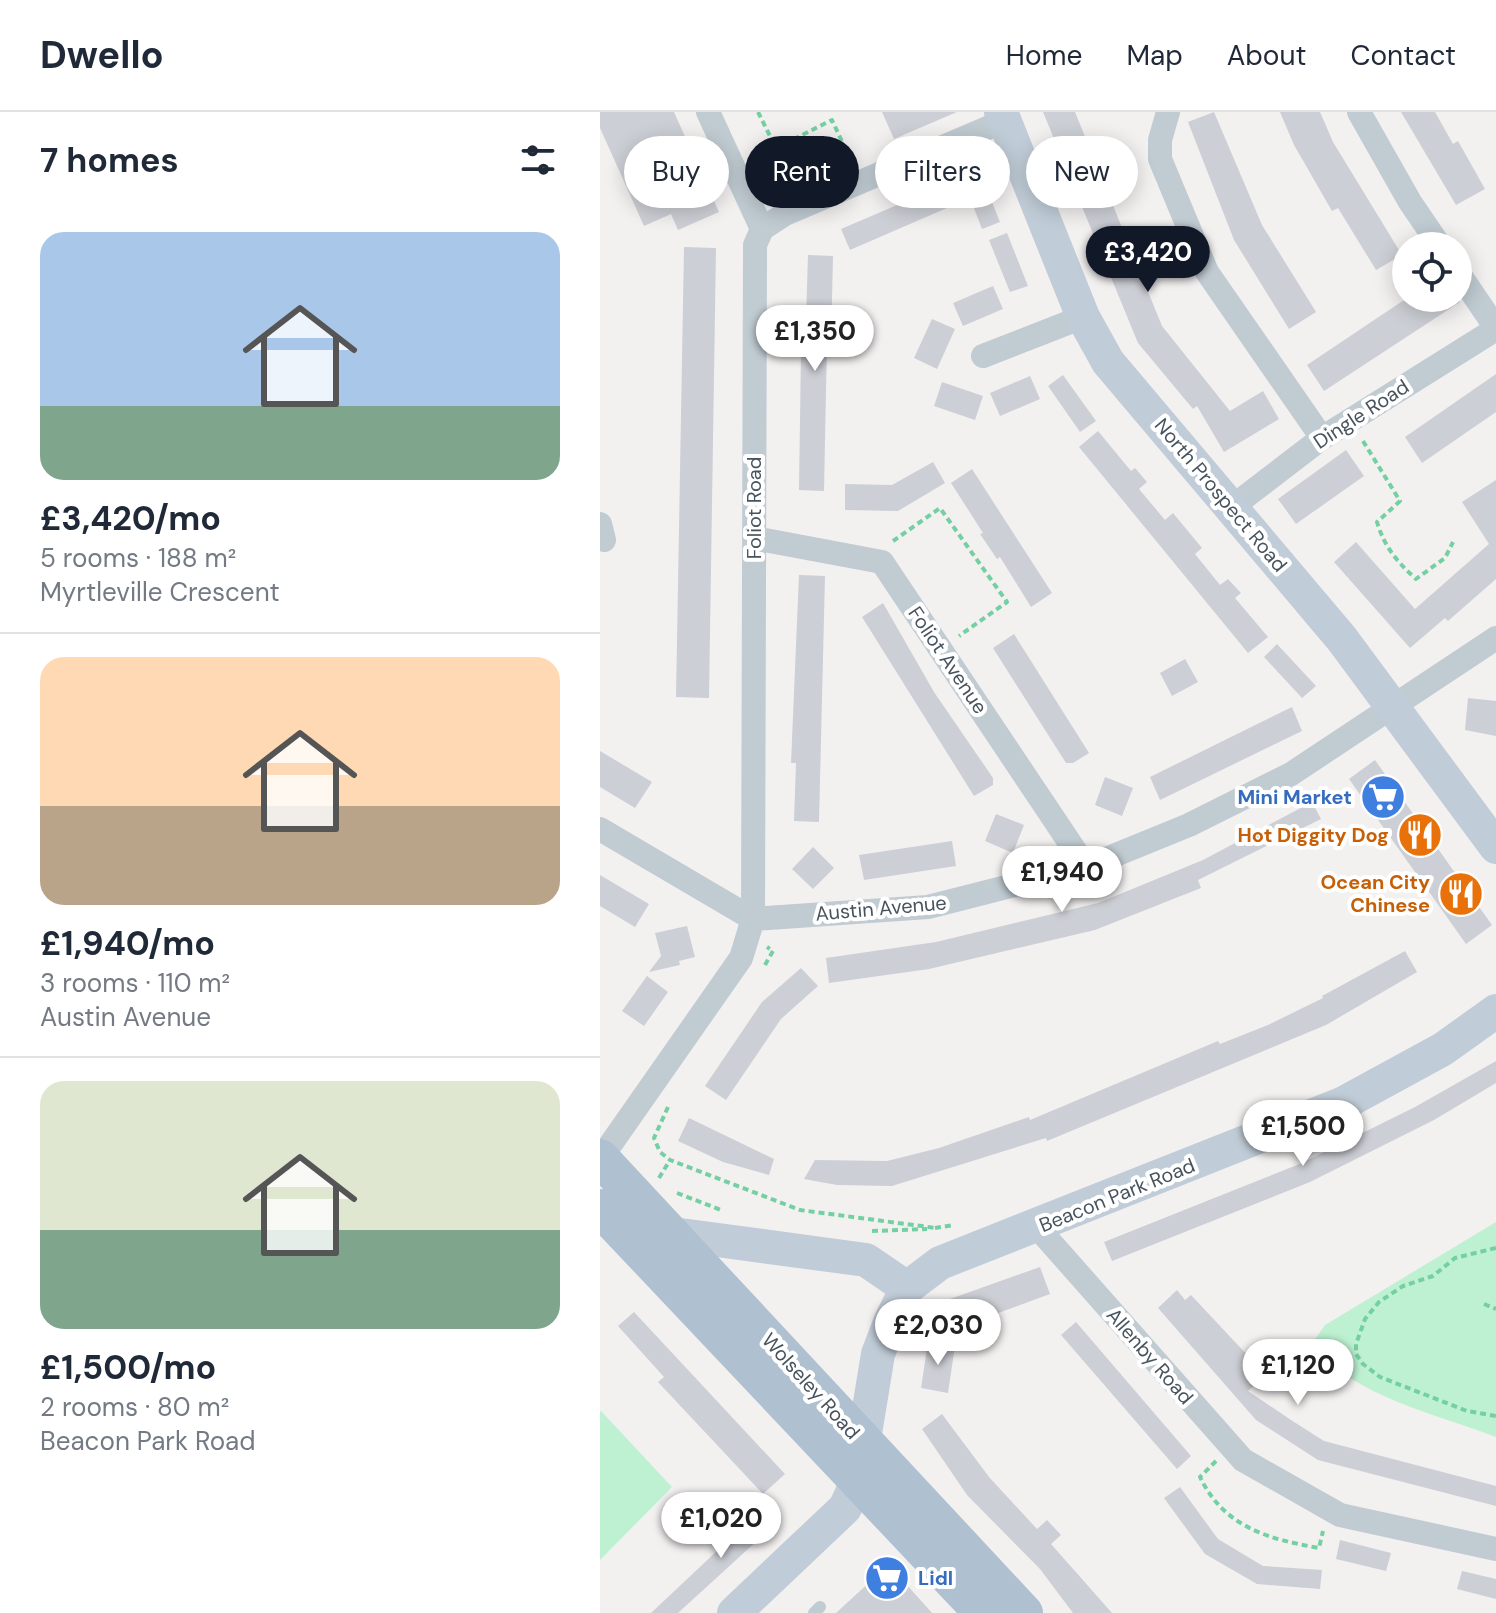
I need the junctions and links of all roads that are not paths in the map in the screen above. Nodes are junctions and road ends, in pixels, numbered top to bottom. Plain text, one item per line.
1 (708, 112) edge
2 (1168, 112) edge
3 (1359, 112) edge
4 (1002, 116) edge
5 (762, 229) junction
6 (1430, 232) edge
7 (1472, 293) edge
8 (1083, 317) junction
9 (1496, 328) edge
10 (983, 356) dead end
11 (1322, 438) junction
12 (1232, 507) junction
13 (754, 538) junction
14 (1496, 638) edge
15 (1394, 706) junction
16 (600, 829) edge
17 (1496, 847) edge
18 (1086, 867) junction
19 (753, 919) junction
20 (1496, 1011) edge
21 (600, 1158) edge
22 (600, 1208) edge
23 (1037, 1227) junction
24 (673, 1234) junction
25 (907, 1288) junction
26 (861, 1464) junction
27 (1496, 1549) edge
28 (734, 1613) edge
29 (983, 1613) edge
30 (1024, 1613) edge

1 - 5 street
2 - 11 street
3 - 6 street
4 - 5 street
4 - 8 street, North Prospect Road
5 - 13 street, Foliot Road
7 - 9 street
8 - 10 street
8 - 12 street, North Prospect Road
9 - 11 street, Dingle Road
11 - 12 street, Dingle Road
12 - 15 street, North Prospect Road
13 - 18 street, Foliot Avenue
13 - 19 street, Foliot Road
14 - 15 street, Austin Avenue
15 - 17 street, North Prospect Road
15 - 18 street, Austin Avenue
16 - 19 street
18 - 19 street, Austin Avenue
19 - 21 street
20 - 23 street, Beacon Park Road
21 - 24 main road, Wolseley Road
22 - 26 main road, Wolseley Road
23 - 25 street, Beacon Park Road
23 - 27 street, Allenby Road
24 - 25 street
24 - 26 main road, Wolseley Road
25 - 26 street, Beacon Park Road
26 - 28 street
26 - 29 main road, Wolseley Road
26 - 30 main road, Wolseley Road

